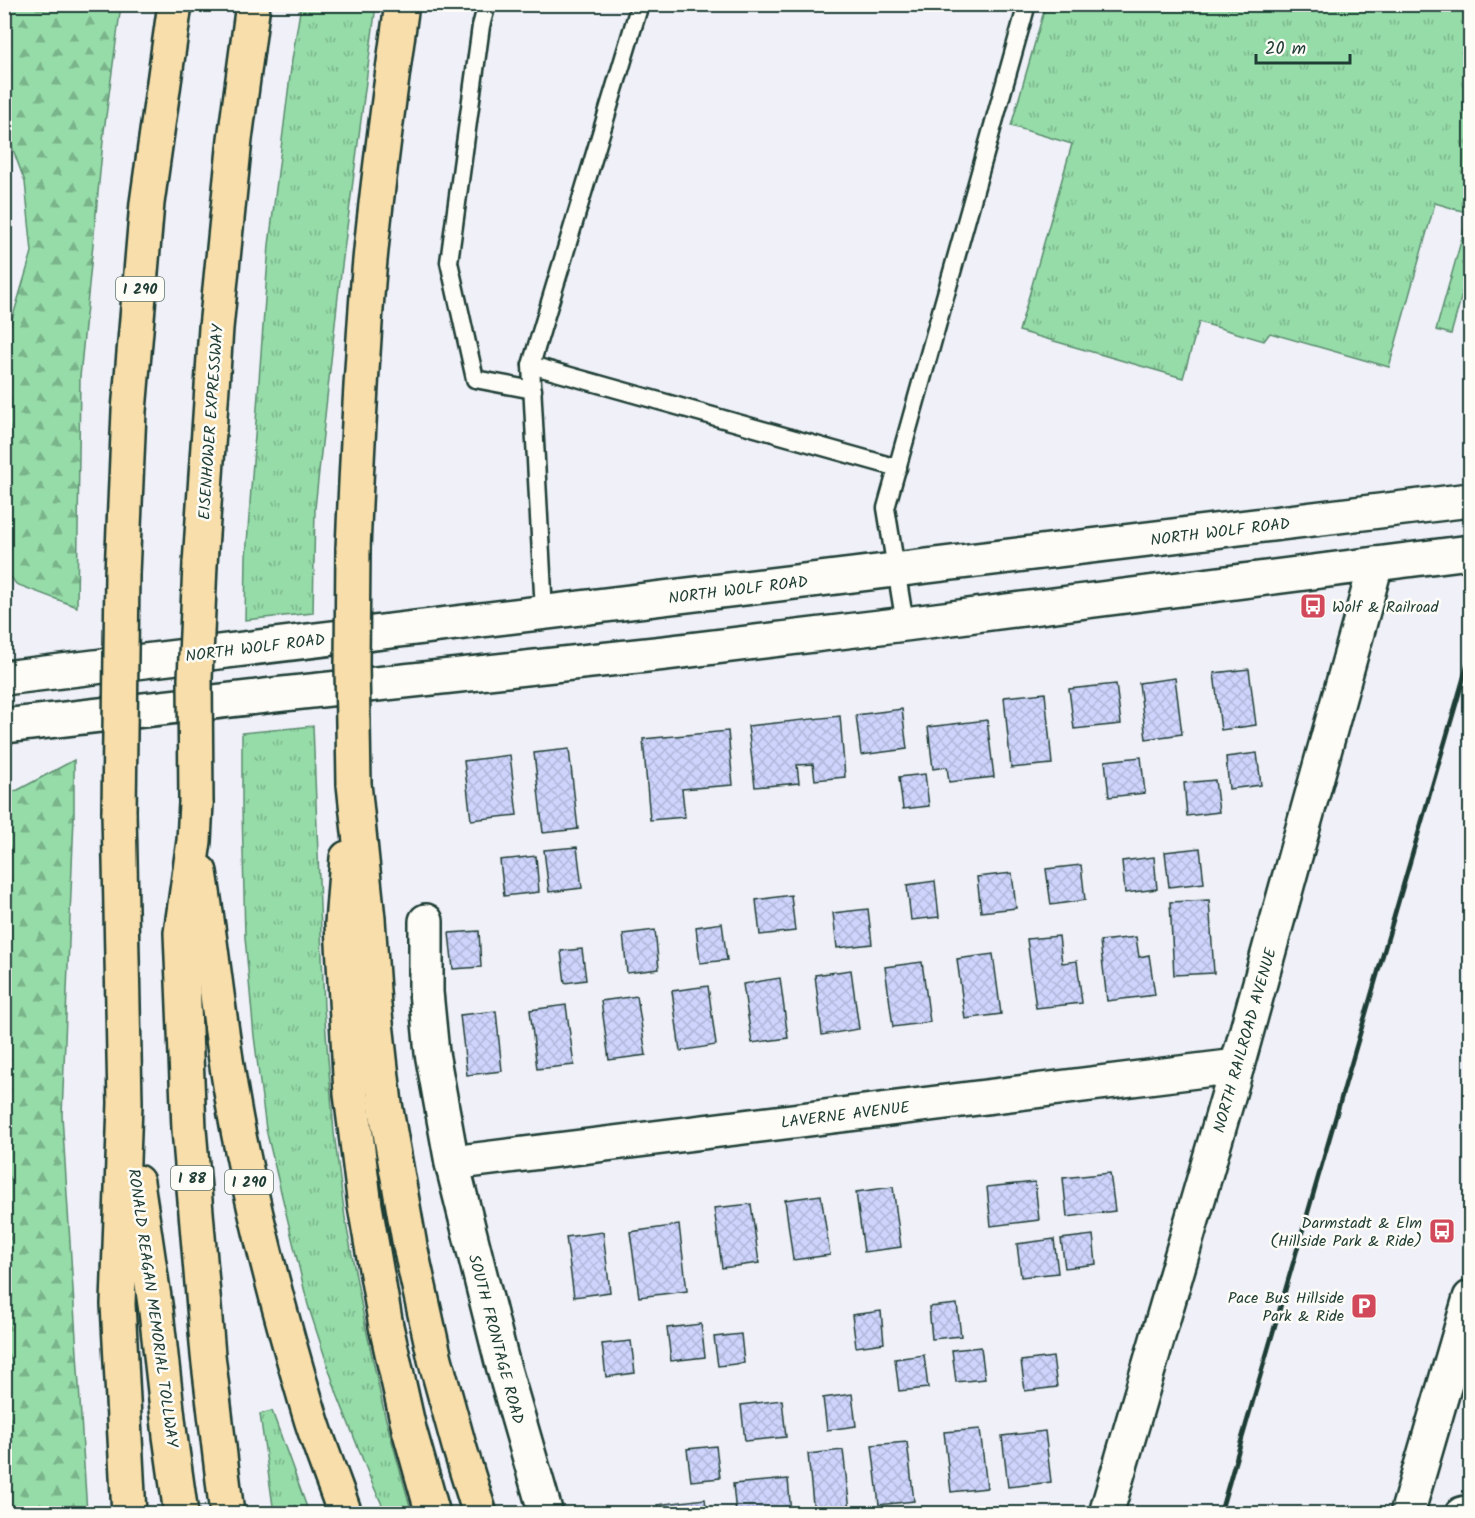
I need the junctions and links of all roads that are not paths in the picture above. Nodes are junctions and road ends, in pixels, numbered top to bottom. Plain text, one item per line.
1 (175, 4) edge
2 (253, 4) edge
3 (402, 4) edge
4 (487, 4) edge
5 (640, 4) edge
6 (1027, 4) edge
7 (531, 365) junction
8 (532, 390) junction
9 (898, 468) junction
10 (1470, 500) edge
11 (1363, 514) junction
12 (1470, 552) edge
13 (1377, 564) junction
14 (896, 570) junction
15 (544, 612) junction
16 (905, 624) junction
17 (4, 678) edge
18 (4, 726) edge
19 (354, 784) junction
20 (194, 841) junction
21 (426, 921) dead end
22 (1237, 1066) junction
23 (126, 1103) junction
24 (452, 1163) junction
25 (1470, 1298) edge
26 (1470, 1512) edge
27 (129, 1514) edge
28 (181, 1514) edge
29 (227, 1514) edge
30 (345, 1514) edge
31 (433, 1514) edge
32 (480, 1514) edge
33 (546, 1514) edge
34 (1106, 1514) edge
35 (1407, 1514) edge
36 (1462, 1514) edge

1 - 23 highway, I 290, bridge
2 - 20 highway, EISENHOWER EXPRESSWAY / I 290, bridge
3 - 19 highway, bridge
4 - 8 lane
5 - 7 lane
6 - 9 lane
7 - 8 lane
7 - 9 lane
8 - 15 lane
9 - 14 lane
10 - 11 main road, NORTH WOLF ROAD
11 - 13 main road
11 - 14 main road, NORTH WOLF ROAD
12 - 13 main road
13 - 16 main road
13 - 22 main road, NORTH RAILROAD AVENUE
14 - 15 main road, NORTH WOLF ROAD
14 - 16 lane
15 - 17 main road, NORTH WOLF ROAD
16 - 18 main road
19 - 31 highway
19 - 32 highway
20 - 29 highway, I 88
20 - 30 highway, I 290
21 - 24 main road, SOUTH FRONTAGE ROAD
22 - 24 main road, LAVERNE AVENUE
22 - 34 main road, NORTH RAILROAD AVENUE
23 - 27 highway, I 290
23 - 28 highway, RONALD REAGAN MEMORIAL TOLLWAY
24 - 33 main road, SOUTH FRONTAGE ROAD
25 - 35 main road
26 - 36 main road

